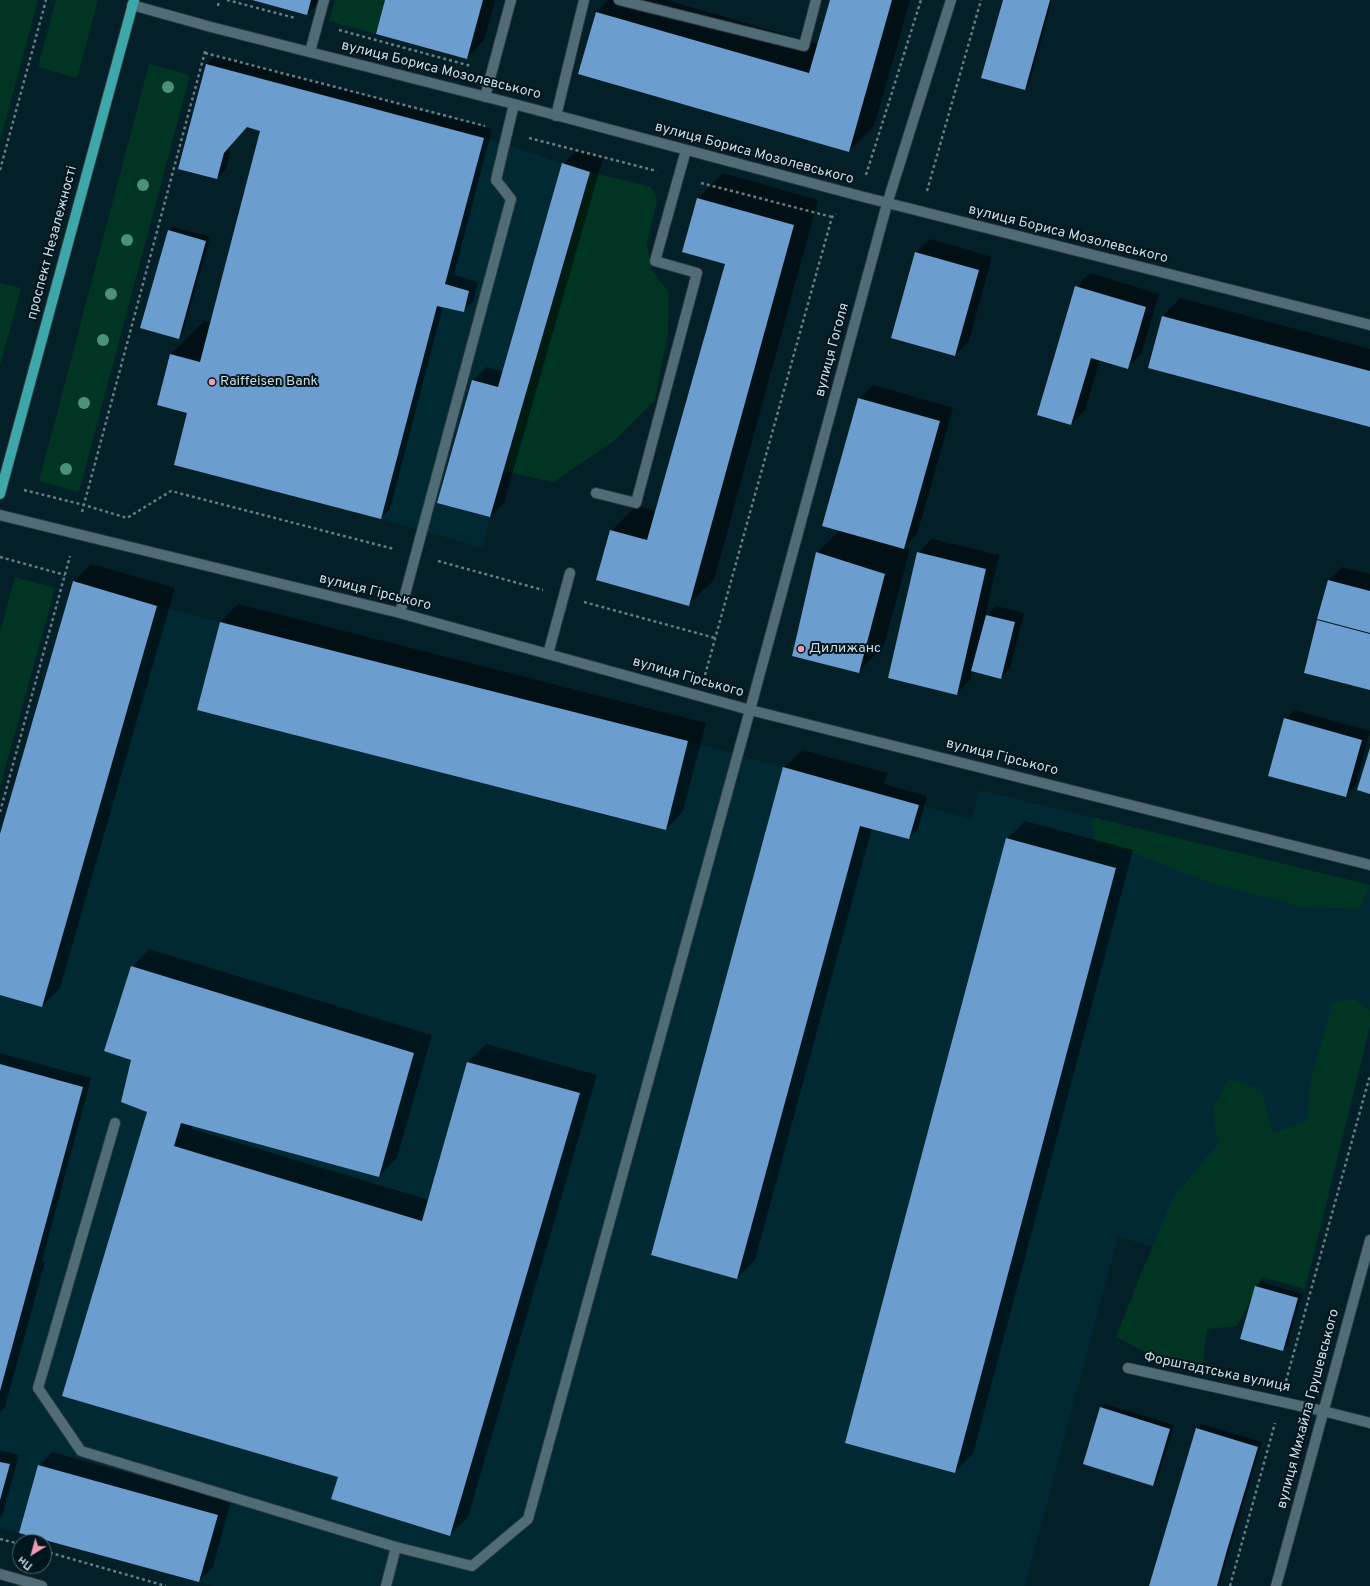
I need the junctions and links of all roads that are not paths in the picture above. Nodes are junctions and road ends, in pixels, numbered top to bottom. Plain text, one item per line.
1 (324, 0) edge
2 (511, 0) edge
3 (584, 0) edge
4 (619, 0) edge
5 (816, 0) edge
6 (951, 0) edge
7 (133, 3) edge
8 (310, 52) junction
9 (485, 97) junction
10 (514, 104) junction
11 (556, 116) junction
12 (686, 150) junction
13 (887, 204) junction
14 (1370, 325) edge
15 (1, 490) edge
16 (596, 493) dead end
17 (0, 515) edge
18 (570, 573) dead end
19 (400, 613) junction
20 (548, 654) junction
21 (750, 710) junction
22 (1370, 865) edge
23 (115, 1123) dead end
24 (1370, 1240) edge
25 (1128, 1368) dead end
26 (1323, 1411) junction
27 (1370, 1422) edge
28 (396, 1546) junction
29 (0, 1574) edge
30 (42, 1586) edge
31 (386, 1586) edge
32 (1276, 1586) edge

1 - 8 street
2 - 9 street
3 - 11 street
4 - 5 street
6 - 13 street, вулиця Гоголя
7 - 8 street, вулиця Бориса Мозолевського
7 - 15 main road, проспект Незалежності
8 - 9 street, вулиця Бориса Мозолевського
9 - 10 street, вулиця Бориса Мозолевського
10 - 11 street, вулиця Бориса Мозолевського
10 - 19 street
11 - 12 street, вулиця Бориса Мозолевського
12 - 13 street, вулиця Бориса Мозолевського
12 - 16 street
13 - 14 street, вулиця Бориса Мозолевського
13 - 21 street, вулиця Гоголя
17 - 19 street, вулиця Гірського
18 - 20 street
19 - 20 street, вулиця Гірського
20 - 21 street, вулиця Гірського
21 - 22 street, вулиця Гірського
21 - 28 street, вулиця Гоголя
23 - 28 street
24 - 26 street, вулиця Михайла Грушевського
25 - 26 street, Форштадтська вулиця
26 - 27 street, Форштадтська вулиця
26 - 32 street, вулиця Михайла Грушевського
28 - 31 street
29 - 30 street

